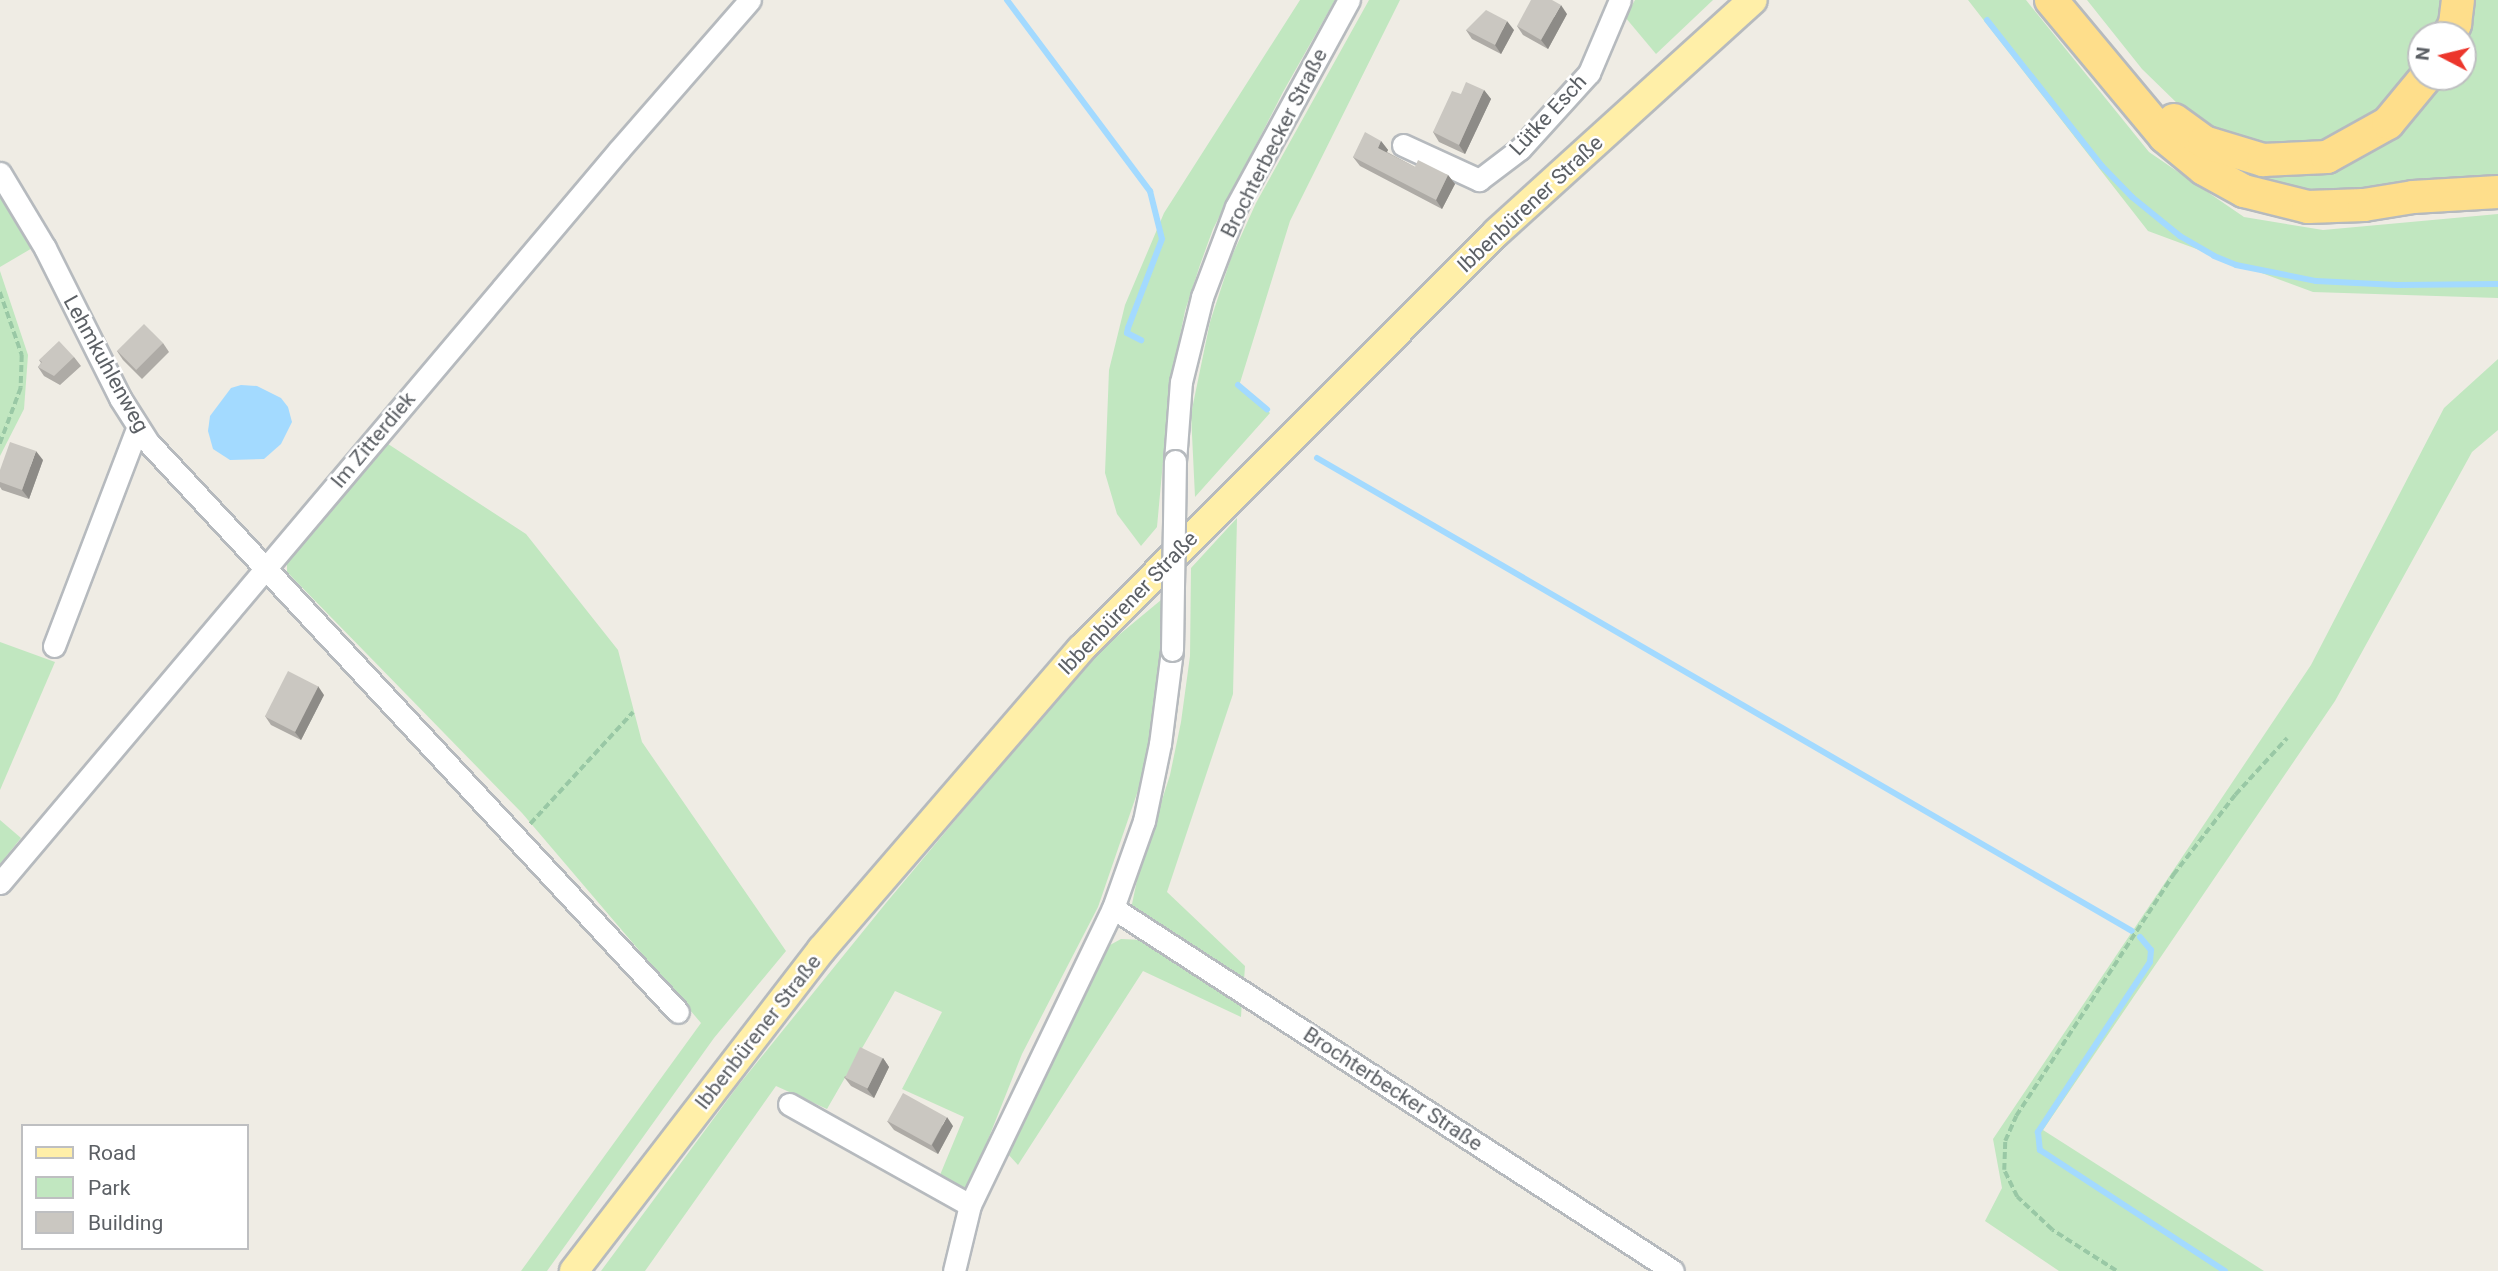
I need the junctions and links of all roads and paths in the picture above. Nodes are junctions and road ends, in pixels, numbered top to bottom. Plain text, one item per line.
1 (750, 0) edge
2 (1349, 0) edge
3 (1620, 0) edge
4 (1753, 0) edge
5 (2051, 0) edge
6 (2070, 0) edge
7 (2458, 0) edge
8 (2455, 21) edge
9 (2414, 91) edge
10 (1403, 145) dead end
11 (0, 173) edge
12 (2498, 192) edge
13 (0, 292) edge
14 (138, 426) junction
15 (0, 444) edge
16 (265, 567) junction
17 (54, 646) dead end
18 (633, 712) dead end
19 (2287, 738) dead end
20 (516, 839) junction
21 (0, 883) edge
22 (1114, 908) junction
23 (678, 1012) dead end
24 (789, 1104) dead end
25 (970, 1205) junction
26 (574, 1271) edge
27 (954, 1271) edge
28 (1673, 1271) edge
29 (2116, 1271) edge

1 - 16 street, Im Zitterdiek
2 - 22 street, Brochterbecker Straße, bridge
3 - 10 street, Lütke Esch
4 - 26 main road, Ibbenbürener Straße
5 - 12 highway
6 - 9 highway
7 - 8 highway
11 - 14 street, Lehmkuhlenweg
13 - 15 path
14 - 16 street, Lehmkuhlenweg
14 - 17 street
16 - 20 street, Lehmkuhlenweg
16 - 21 street, Im Zitterdiek
18 - 20 path
19 - 29 path
20 - 23 street, Lehmkuhlenweg
22 - 25 street, Brochterbecker Straße
22 - 28 street, Brochterbecker Straße
24 - 25 street
25 - 27 street, Brochterbecker Straße

